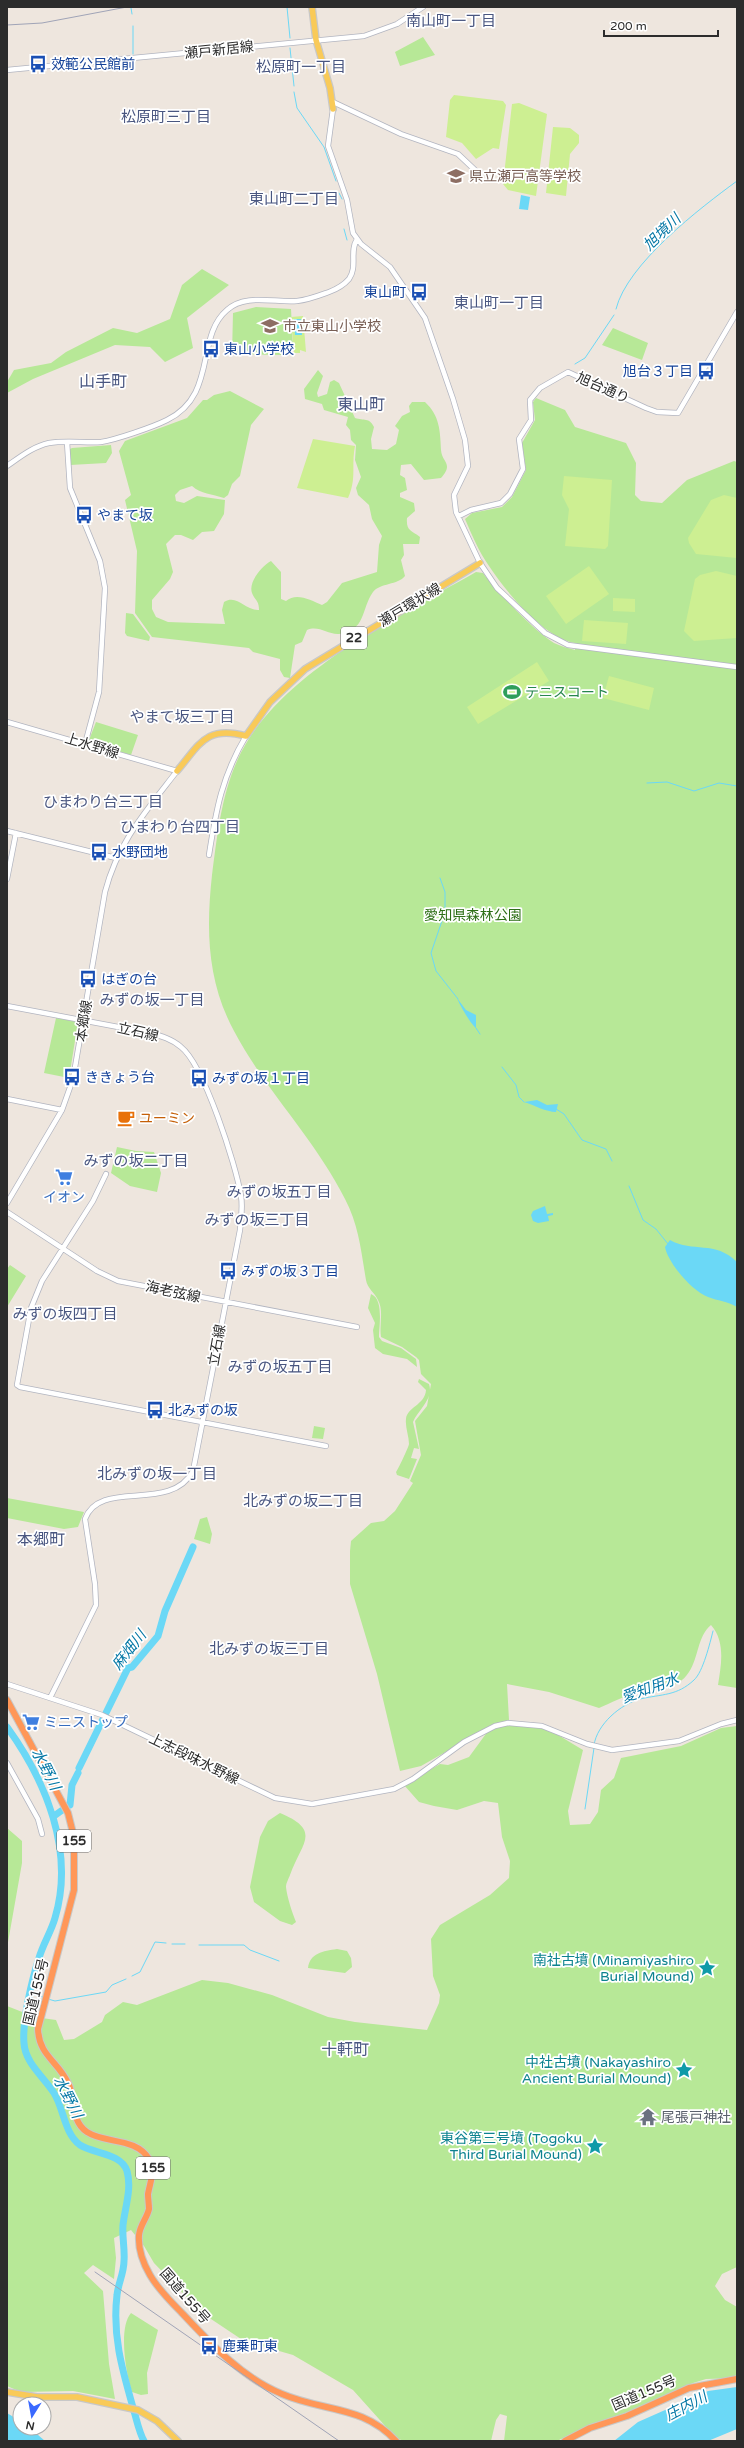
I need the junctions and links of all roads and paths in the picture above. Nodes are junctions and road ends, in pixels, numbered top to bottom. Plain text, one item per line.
1 (312, 7) edge
2 (423, 7) edge
3 (316, 40) junction
4 (7, 70) edge
5 (333, 102) junction
6 (332, 109) joint
7 (476, 171) dead end
8 (357, 239) junction
9 (737, 312) edge
10 (67, 442) junction
11 (7, 466) edge
12 (458, 516) junction
13 (480, 563) junction
14 (737, 667) edge
15 (7, 722) edge
16 (246, 736) junction
17 (84, 744) junction
18 (177, 771) junction
19 (7, 831) edge
20 (16, 833) junction
21 (210, 855) dead end
22 (116, 858) junction
23 (7, 879) edge
24 (7, 1006) edge
25 (84, 1020) junction
26 (7, 1099) edge
27 (62, 1110) junction
28 (106, 1174) dead end
29 (7, 1203) edge
30 (7, 1212) edge
31 (63, 1249) junction
32 (225, 1303) junction
33 (357, 1328) dead end
34 (203, 1422) junction
35 (326, 1446) dead end
36 (7, 1684) edge
37 (50, 1698) junction
38 (7, 1700) edge
39 (737, 1720) edge
40 (7, 1763) edge
41 (42, 1834) dead end
42 (737, 2379) edge
43 (7, 2392) edge
44 (178, 2441) edge
45 (396, 2441) edge
46 (565, 2441) edge

1 - 3 main road
2 - 3 street, 瀬戸新居線
3 - 4 street, 瀬戸新居線
3 - 5 main road
5 - 6 main road
5 - 7 street
6 - 8 street
8 - 10 street
8 - 12 street
9 - 12 street, 旭台通り
10 - 11 street
10 - 17 street
12 - 13 street
13 - 14 street
13 - 16 main road, 瀬戸環状線 / 22
15 - 17 street, 上水野線
16 - 18 main road
16 - 21 street
17 - 18 street, 上水野線
18 - 22 street, 本郷線
19 - 20 street
20 - 22 street
20 - 23 street
22 - 25 street, 本郷線
24 - 25 street, 立石線
25 - 27 street, 本郷線
25 - 32 street, 立石線
26 - 27 street
27 - 29 street, 本郷線
28 - 31 street
30 - 31 street, 海老弦線
31 - 32 street, 海老弦線
31 - 34 street
32 - 33 street, 海老弦線
32 - 34 street, 立石線
34 - 35 street
34 - 37 street, 立石線
36 - 37 street, 上志段味水野線
37 - 39 street, 上志段味水野線
38 - 45 highway, 国道155号 / 155
40 - 41 street
42 - 46 highway, 国道155号
43 - 44 main road

